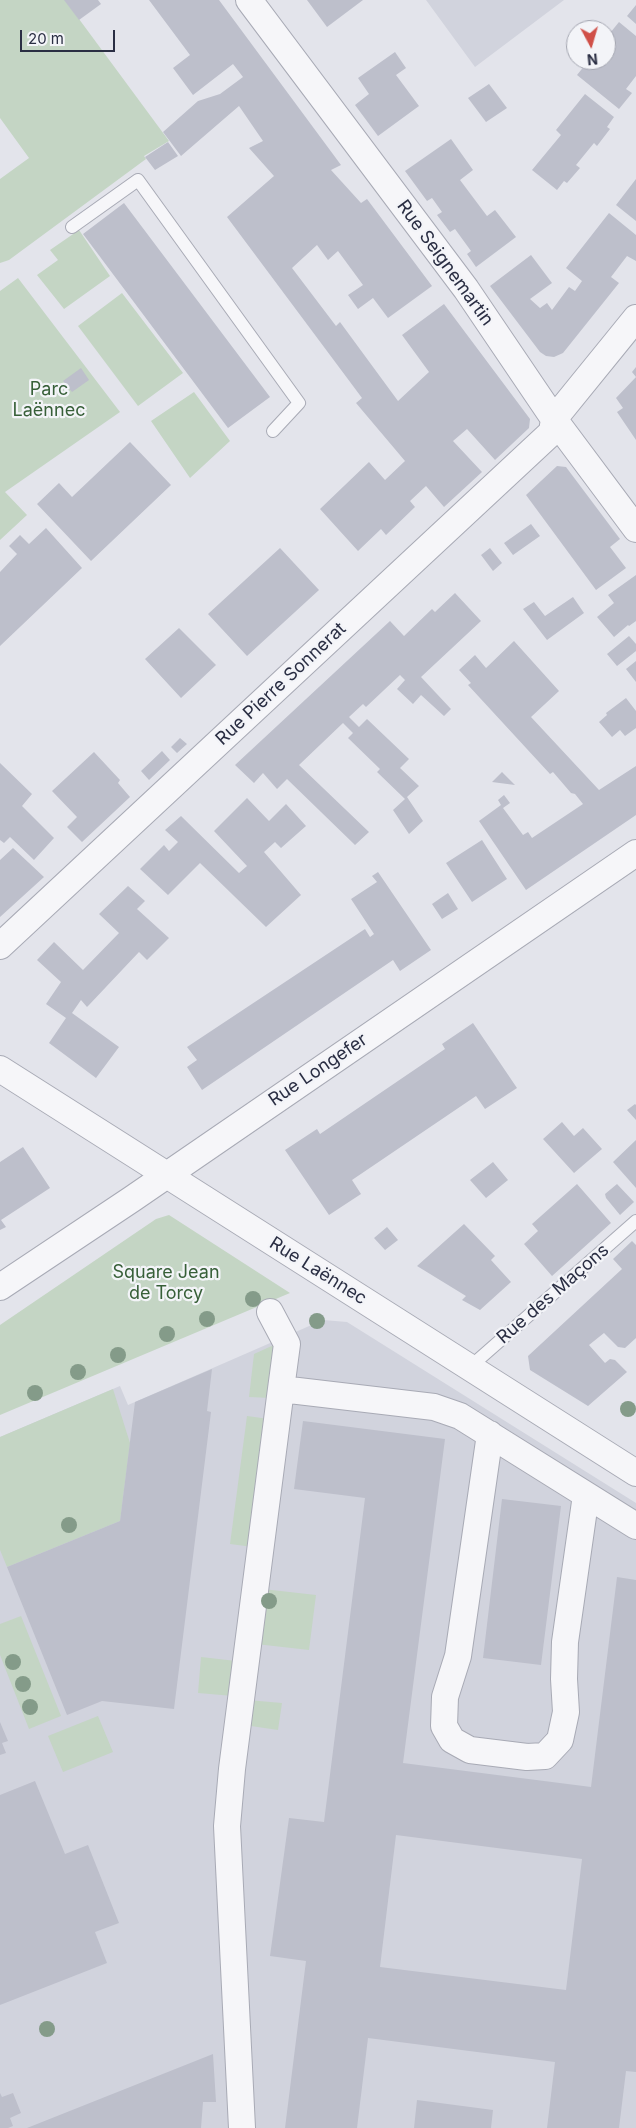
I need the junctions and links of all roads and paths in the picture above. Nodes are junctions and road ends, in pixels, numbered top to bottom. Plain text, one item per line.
1 (249, 0) edge
2 (72, 227) dead end
3 (636, 318) edge
4 (554, 419) junction
5 (273, 431) dead end
6 (636, 530) edge
7 (636, 853) edge
8 (0, 946) edge
9 (0, 1069) edge
10 (166, 1175) junction
11 (636, 1221) edge
12 (0, 1287) edge
13 (270, 1312) dead end
14 (470, 1368) junction
15 (281, 1389) junction
16 (490, 1434) junction
17 (636, 1473) edge
18 (586, 1495) junction
19 (636, 1526) edge
20 (242, 2128) edge

1 - 4 street, Rue Seignemartin
2 - 5 lane
3 - 4 street, Rue Pierre Sonnerat
4 - 6 street, Rue Seignemartin
4 - 8 street, Rue Pierre Sonnerat
7 - 10 street, Rue Longefer
9 - 10 street, Rue Laënnec
10 - 12 street, Rue Longefer
10 - 14 street, Rue Laënnec
11 - 14 lane, Rue des Maçons
13 - 15 street
14 - 17 street, Rue Laënnec
15 - 16 street
15 - 20 street
16 - 18 street
16 - 18 street
18 - 19 street

